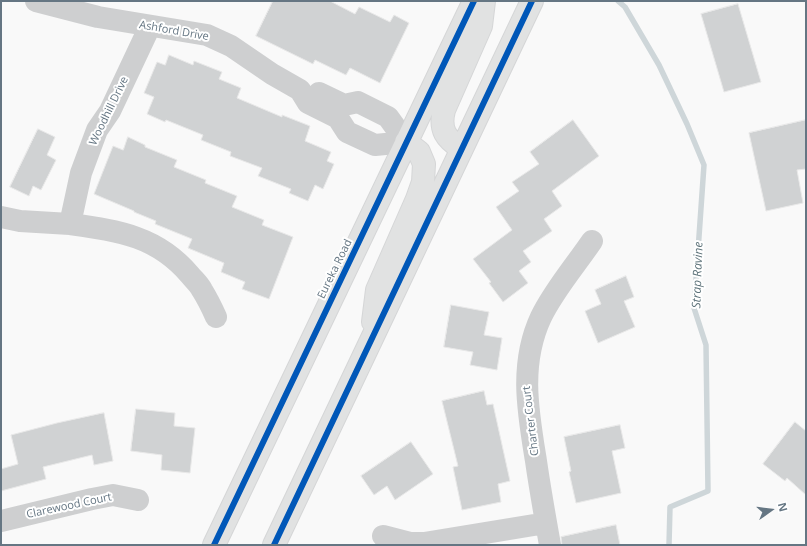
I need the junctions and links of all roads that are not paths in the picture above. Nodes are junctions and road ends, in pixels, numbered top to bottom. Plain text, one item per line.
1 (36, 1) edge
2 (474, 1) edge
3 (484, 1) edge
4 (532, 1) edge
5 (150, 26) junction
6 (341, 111) junction
7 (406, 142) junction
8 (462, 149) junction
9 (1, 217) edge
10 (70, 224) junction
11 (592, 242) dead end
12 (216, 317) dead end
13 (371, 339) junction
14 (138, 500) dead end
15 (1, 521) edge
16 (546, 523) junction
17 (383, 536) dead end
18 (214, 545) edge
19 (274, 545) edge
20 (550, 545) edge

1 - 5 street, Ashford Drive
2 - 7 main road, Eureka Road
3 - 8 main road
4 - 8 main road
5 - 6 street, Ashford Drive
5 - 10 street, Woodhill Drive
6 - 7 street, Ashford Drive
6 - 7 street, Ashford Drive
7 - 13 main road
7 - 18 main road, Eureka Road
8 - 13 main road
9 - 10 street
10 - 12 street
11 - 16 street, Charter Court
13 - 19 main road
14 - 15 street, Clarewood Court
16 - 17 street
16 - 20 street, Charter Court

